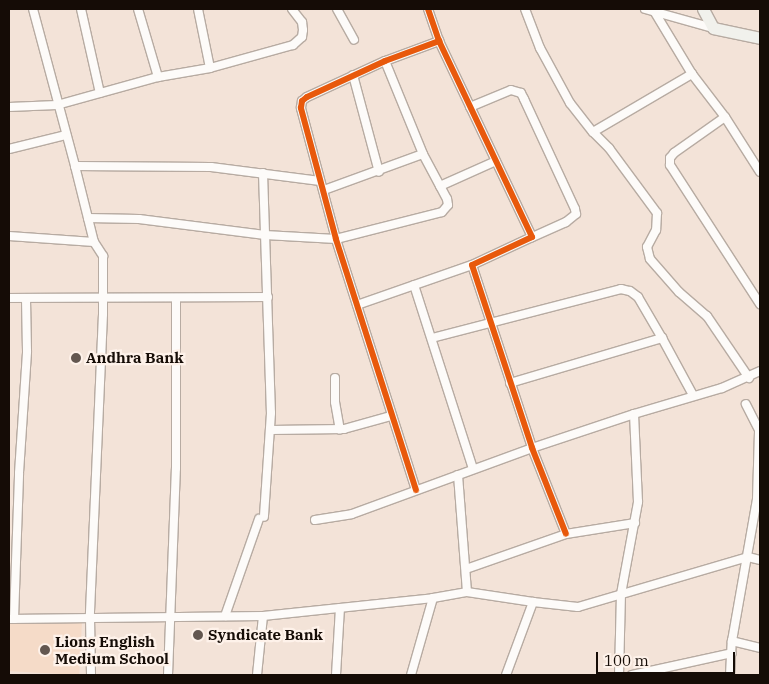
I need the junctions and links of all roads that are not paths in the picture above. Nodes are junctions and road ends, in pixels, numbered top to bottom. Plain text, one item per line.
1 (33, 9) edge
2 (81, 9) edge
3 (138, 9) edge
4 (198, 9) edge
5 (292, 9) edge
6 (337, 9) edge
7 (429, 9) edge
8 (525, 9) edge
9 (645, 9) edge
10 (704, 9) edge
11 (654, 11) junction
12 (714, 28) junction
13 (760, 38) edge
14 (354, 40) dead end
15 (439, 40) junction
16 (385, 61) junction
17 (210, 68) junction
18 (692, 74) junction
19 (354, 75) junction
20 (158, 77) junction
21 (100, 93) junction
22 (9, 107) edge
23 (58, 107) junction
24 (470, 107) junction
25 (725, 117) junction
26 (593, 132) junction
27 (66, 133) junction
28 (9, 149) edge
29 (423, 154) junction
30 (496, 161) junction
31 (75, 166) junction
32 (379, 172) junction
33 (760, 172) edge
34 (263, 173) junction
35 (320, 181) junction
36 (440, 186) junction
37 (324, 190) junction
38 (88, 218) junction
39 (265, 235) junction
40 (9, 236) edge
41 (532, 237) junction
42 (336, 239) junction
43 (94, 242) junction
44 (472, 265) junction
45 (414, 285) junction
46 (268, 297) junction
47 (9, 298) edge
48 (26, 298) junction
49 (103, 298) junction
50 (176, 299) junction
51 (760, 304) edge
52 (357, 306) junction
53 (490, 323) junction
54 (432, 338) junction
55 (662, 338) junction
56 (760, 371) edge
57 (335, 378) dead end
58 (748, 378) junction
59 (510, 383) junction
60 (693, 395) junction
61 (746, 404) dead end
62 (634, 414) junction
63 (391, 416) junction
64 (271, 430) junction
65 (340, 430) junction
66 (760, 430) edge
67 (532, 448) junction
68 (473, 469) junction
69 (458, 475) junction
70 (416, 490) junction
71 (758, 500) edge
72 (316, 520) dead end
73 (635, 522) junction
74 (566, 534) junction
75 (748, 556) junction
76 (760, 560) edge
77 (466, 569) junction
78 (467, 592) junction
79 (621, 594) junction
80 (433, 598) junction
81 (533, 602) junction
82 (340, 608) junction
83 (170, 616) junction
84 (225, 616) junction
85 (263, 616) junction
86 (90, 617) junction
87 (11, 619) edge
88 (732, 641) junction
89 (760, 648) edge
90 (732, 652) junction
91 (91, 675) edge
92 (168, 675) edge
93 (257, 675) edge
94 (336, 675) edge
95 (412, 675) edge
96 (506, 675) edge
97 (619, 675) edge
98 (632, 675) edge
99 (730, 675) edge

1 - 23 street
2 - 21 street
3 - 20 street
4 - 17 street
5 - 17 street
6 - 14 street
7 - 15 street
8 - 26 street
9 - 11 street
10 - 12 street
11 - 12 street
11 - 18 street
12 - 13 street
15 - 16 street
15 - 24 street
16 - 19 street
16 - 29 street
17 - 20 street
18 - 25 street
18 - 26 street
19 - 32 street
19 - 35 street
20 - 21 street
21 - 23 street
22 - 23 street
23 - 27 street
24 - 30 street
24 - 41 street
25 - 33 street
25 - 51 street
26 - 58 street
27 - 28 street
27 - 31 street
29 - 32 street
29 - 36 street
30 - 36 street
30 - 41 street
31 - 34 street
31 - 38 street
32 - 37 street
34 - 35 street
34 - 39 street
35 - 37 street
36 - 42 street
37 - 42 street
38 - 39 street
38 - 43 street
39 - 42 street
39 - 46 street
40 - 43 street
41 - 44 street
42 - 52 street
43 - 49 street
44 - 45 street
44 - 53 street
45 - 52 street
45 - 54 street
46 - 50 street
46 - 64 street
47 - 48 street
48 - 49 street
48 - 87 street
49 - 50 street
49 - 86 street
50 - 83 street
52 - 63 street
53 - 54 street
53 - 55 street
53 - 59 street
54 - 68 street
55 - 59 street
55 - 60 street
56 - 58 street
57 - 65 street
58 - 60 street
59 - 67 street
60 - 62 street
61 - 66 street
62 - 67 street
62 - 73 street
63 - 65 street
63 - 70 street
64 - 65 street
64 - 84 street
66 - 71 street
67 - 68 street
67 - 74 street
68 - 69 street
69 - 70 street
69 - 77 street
70 - 72 street
71 - 75 street
73 - 74 street
73 - 79 street
74 - 77 street
75 - 76 street
75 - 79 street
75 - 88 street
77 - 78 street
78 - 80 street
78 - 81 street
79 - 81 street
79 - 97 street
80 - 82 street
80 - 95 street
81 - 96 street
82 - 85 street
82 - 94 street
83 - 84 street
83 - 86 street
83 - 92 street
84 - 85 street
85 - 93 street
86 - 87 street
86 - 91 street
88 - 89 street
88 - 90 street
90 - 98 street
90 - 99 street

